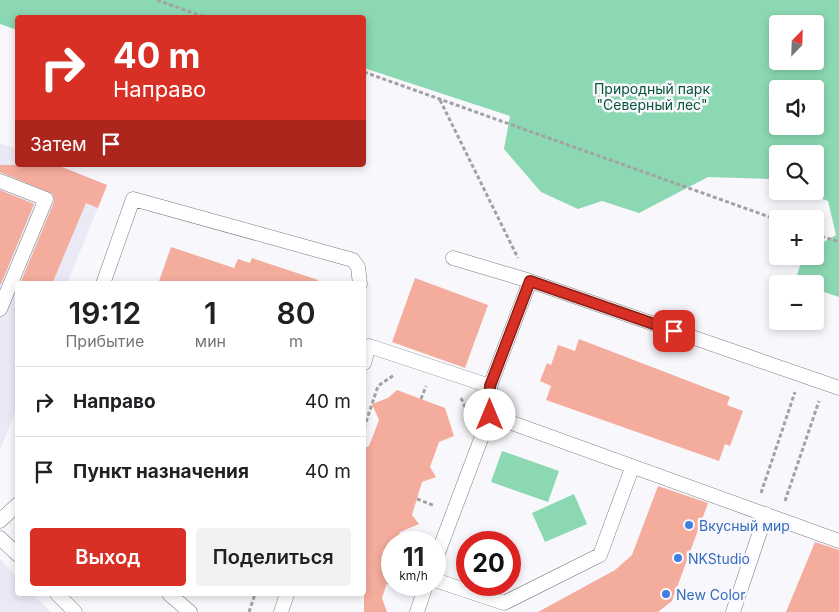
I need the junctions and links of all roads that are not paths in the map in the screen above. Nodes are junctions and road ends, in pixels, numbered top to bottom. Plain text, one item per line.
1 (0, 181) edge
2 (453, 258) dead end
3 (104, 281) edge
4 (360, 281) edge
5 (530, 281) junction
6 (0, 309) edge
7 (366, 356) edge
8 (490, 386) junction
9 (839, 388) edge
10 (490, 415) junction
11 (632, 468) junction
12 (15, 507) edge
13 (767, 514) junction
14 (0, 521) edge
15 (446, 531) edge
16 (0, 538) edge
17 (839, 540) edge
18 (15, 552) edge
19 (446, 584) edge
20 (59, 596) edge
21 (171, 596) edge
22 (287, 596) edge
23 (422, 596) edge
24 (75, 612) edge
25 (190, 612) edge
26 (281, 612) edge
27 (417, 612) edge
28 (733, 612) edge

1 - 6 lane
2 - 5 lane
3 - 4 lane
5 - 8 lane
5 - 9 lane
7 - 8 lane
8 - 10 lane
10 - 11 lane
10 - 15 lane
11 - 13 lane
11 - 19 lane
12 - 14 lane
13 - 17 lane
13 - 28 lane
16 - 18 lane
20 - 24 lane
21 - 25 lane
22 - 26 lane
23 - 27 lane

